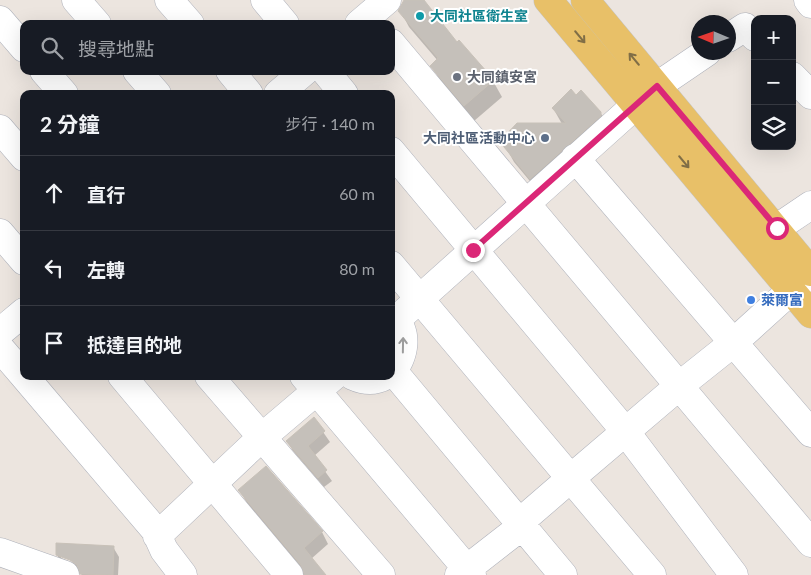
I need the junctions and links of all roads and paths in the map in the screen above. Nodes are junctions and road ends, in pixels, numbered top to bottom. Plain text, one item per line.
1 (76, 0) edge
2 (170, 0) edge
3 (265, 0) edge
4 (548, 0) edge
5 (585, 0) edge
6 (808, 0) edge
7 (811, 4) edge
8 (0, 20) edge
9 (94, 20) edge
10 (187, 20) edge
11 (282, 20) edge
12 (736, 33) edge
13 (751, 33) edge
14 (20, 43) edge
15 (395, 49) edge
16 (695, 60) edge
17 (47, 75) edge
18 (140, 75) edge
19 (233, 75) edge
20 (300, 75) edge
21 (329, 75) edge
22 (796, 80) edge
23 (657, 86) junction
24 (61, 90) edge
25 (154, 90) edge
26 (246, 90) edge
27 (283, 90) edge
28 (341, 90) edge
29 (811, 95) edge
30 (636, 105) junction
31 (0, 129) edge
32 (20, 152) edge
33 (395, 156) edge
34 (575, 158) junction
35 (525, 203) junction
36 (811, 205) edge
37 (777, 228) junction
38 (0, 233) edge
39 (756, 248) junction
40 (473, 250) junction
41 (20, 256) edge
42 (395, 270) edge
43 (804, 278) edge
44 (419, 298) junction
45 (811, 314) edge
46 (20, 315) edge
47 (395, 317) edge
48 (395, 322) edge
49 (0, 332) edge
50 (733, 343) junction
51 (0, 348) edge
52 (395, 366) edge
53 (20, 371) edge
54 (395, 379) edge
55 (27, 380) edge
56 (125, 380) edge
57 (212, 380) edge
58 (362, 380) edge
59 (378, 380) edge
60 (318, 382) edge
61 (679, 386) junction
62 (625, 431) junction
63 (811, 433) edge
64 (262, 438) junction
65 (571, 478) junction
66 (213, 483) junction
67 (521, 523) junction
68 (158, 536) junction
69 (811, 543) edge
70 (0, 552) edge
71 (466, 573) edge
72 (65, 575) edge
73 (182, 575) edge
74 (289, 575) edge
75 (381, 575) edge
76 (563, 575) edge
77 (652, 575) edge
78 (734, 575) edge

1 - 9 lane
2 - 10 lane
3 - 11 lane
4 -> 30 main road
23 -> 5 main road
6 - 7 lane
8 - 14 lane
12 - 13 lane
15 - 35 lane
16 - 23 lane
17 - 24 lane
18 - 25 lane
19 - 26 lane
20 - 27 lane
21 - 28 lane
22 - 29 lane
23 - 30 lane
23 - 37 main road
30 - 34 lane
30 -> 39 main road
31 - 32 lane
33 - 40 lane
34 - 35 lane
34 - 50 lane
35 - 40 lane
35 - 61 lane
36 - 37 lane
37 - 39 lane
37 - 43 main road
38 - 41 lane
39 - 43 main road
40 - 44 lane
40 - 62 lane
42 - 44 lane
43 - 45 main road
43 - 50 lane
44 - 47 lane
44 - 65 lane
46 - 49 lane
52 -> 48 lane
50 - 61 lane
50 - 63 lane
51 - 53 lane
54 - 67 lane
55 - 68 lane
56 - 66 lane
57 - 64 lane
58 - 59 lane
60 - 64 lane
60 - 71 lane
61 - 62 lane
61 - 69 lane
62 - 65 lane
62 - 78 lane
64 - 66 lane
64 - 75 lane
65 - 67 lane
65 - 77 lane
66 - 68 lane
66 - 74 lane
67 - 71 lane
67 - 76 lane
68 - 73 lane
70 - 72 lane

